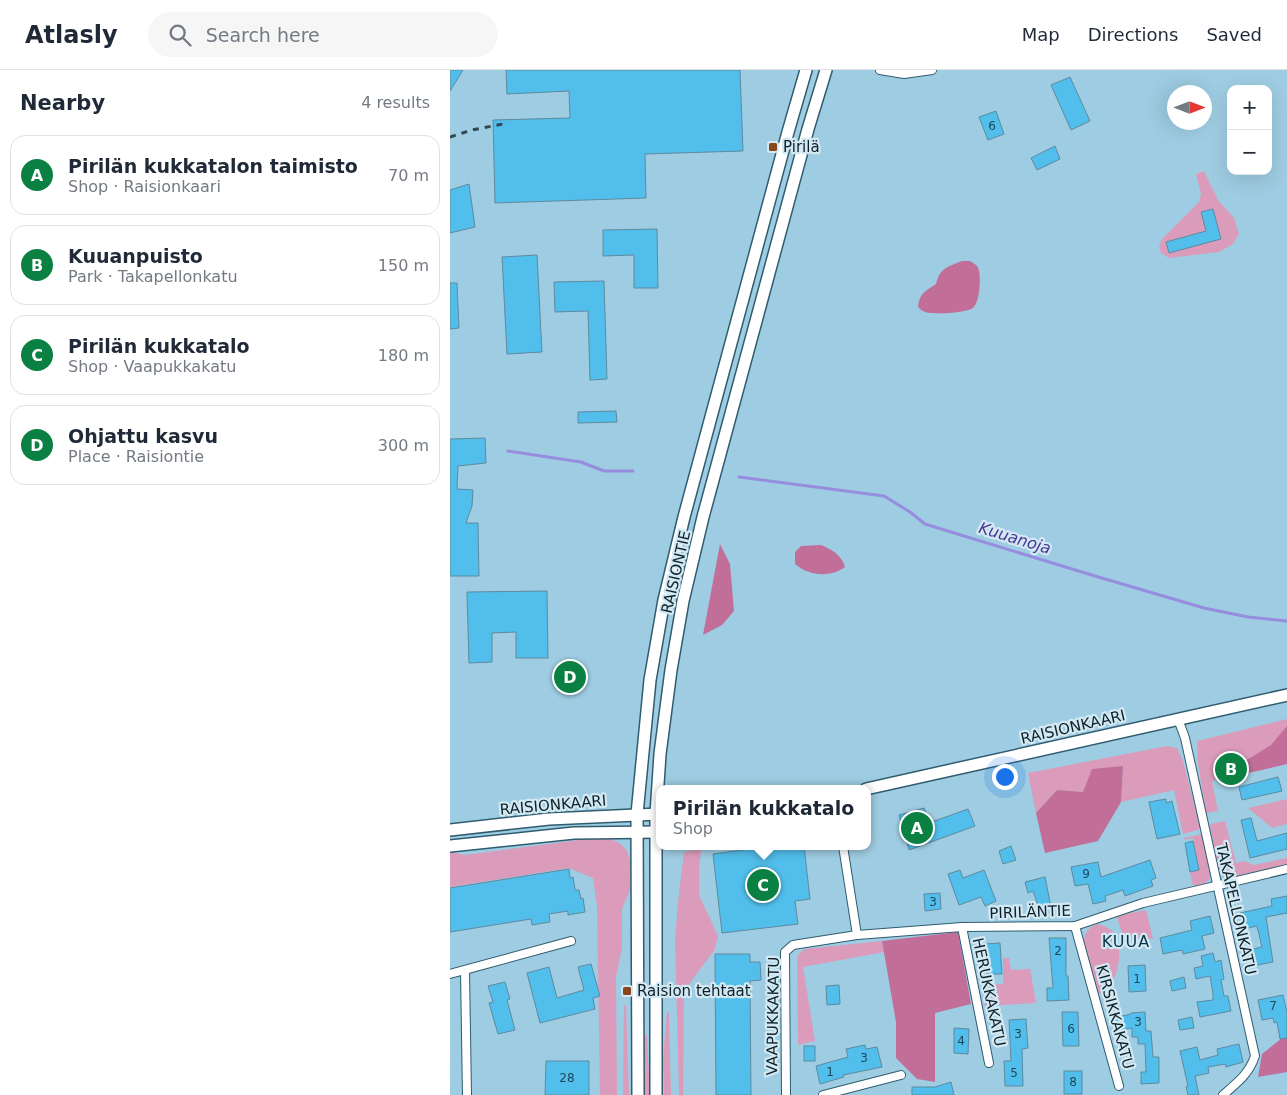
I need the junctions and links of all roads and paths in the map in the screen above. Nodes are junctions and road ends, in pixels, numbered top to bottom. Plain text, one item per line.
1 (806, 70) edge
2 (826, 70) edge
3 (880, 70) edge
4 (932, 70) edge
5 (1287, 695) edge
6 (1178, 719) junction
7 (659, 785) edge
8 (871, 788) edge
9 (637, 814) junction
10 (656, 814) edge
11 (450, 830) edge
12 (637, 832) junction
13 (656, 832) edge
14 (450, 846) edge
15 (658, 850) edge
16 (843, 850) edge
17 (1287, 869) edge
18 (1216, 884) junction
19 (1075, 926) junction
20 (962, 927) junction
21 (857, 935) junction
22 (571, 941) dead end
23 (465, 970) junction
24 (450, 974) edge
25 (989, 1063) dead end
26 (901, 1074) dead end
27 (1120, 1086) dead end
28 (467, 1095) edge
29 (638, 1095) edge
30 (656, 1095) edge
31 (786, 1095) edge
32 (823, 1095) edge
33 (1223, 1095) edge

1 - 9 main road, RAISIONTIE
2 - 7 main road, RAISIONTIE
3 - 4 street
5 - 6 main road, RAISIONKAARI
6 - 8 main road, RAISIONKAARI
6 - 18 street, TAKAPELLONKATU
9 - 10 main road, RAISIONKAARI
9 - 11 main road, RAISIONKAARI
9 - 12 main road, RAISIONTIE
12 - 13 main road, RAISIONKAARI
12 - 14 main road, RAISIONKAARI
12 - 29 main road, RAISIONTIE
15 - 30 main road, RAISIONTIE
16 - 21 street
17 - 18 street, PIRILÄNTIE
18 - 19 street, PIRILÄNTIE
18 - 33 street, TAKAPELLONKATU
19 - 20 street, PIRILÄNTIE
19 - 27 street, KIRSIKKAKATU
20 - 21 street, PIRILÄNTIE
20 - 25 street, HERUKKAKATU
21 - 31 street, VAAPUKKAKATU
22 - 23 street
23 - 24 street
23 - 28 street
26 - 32 street

